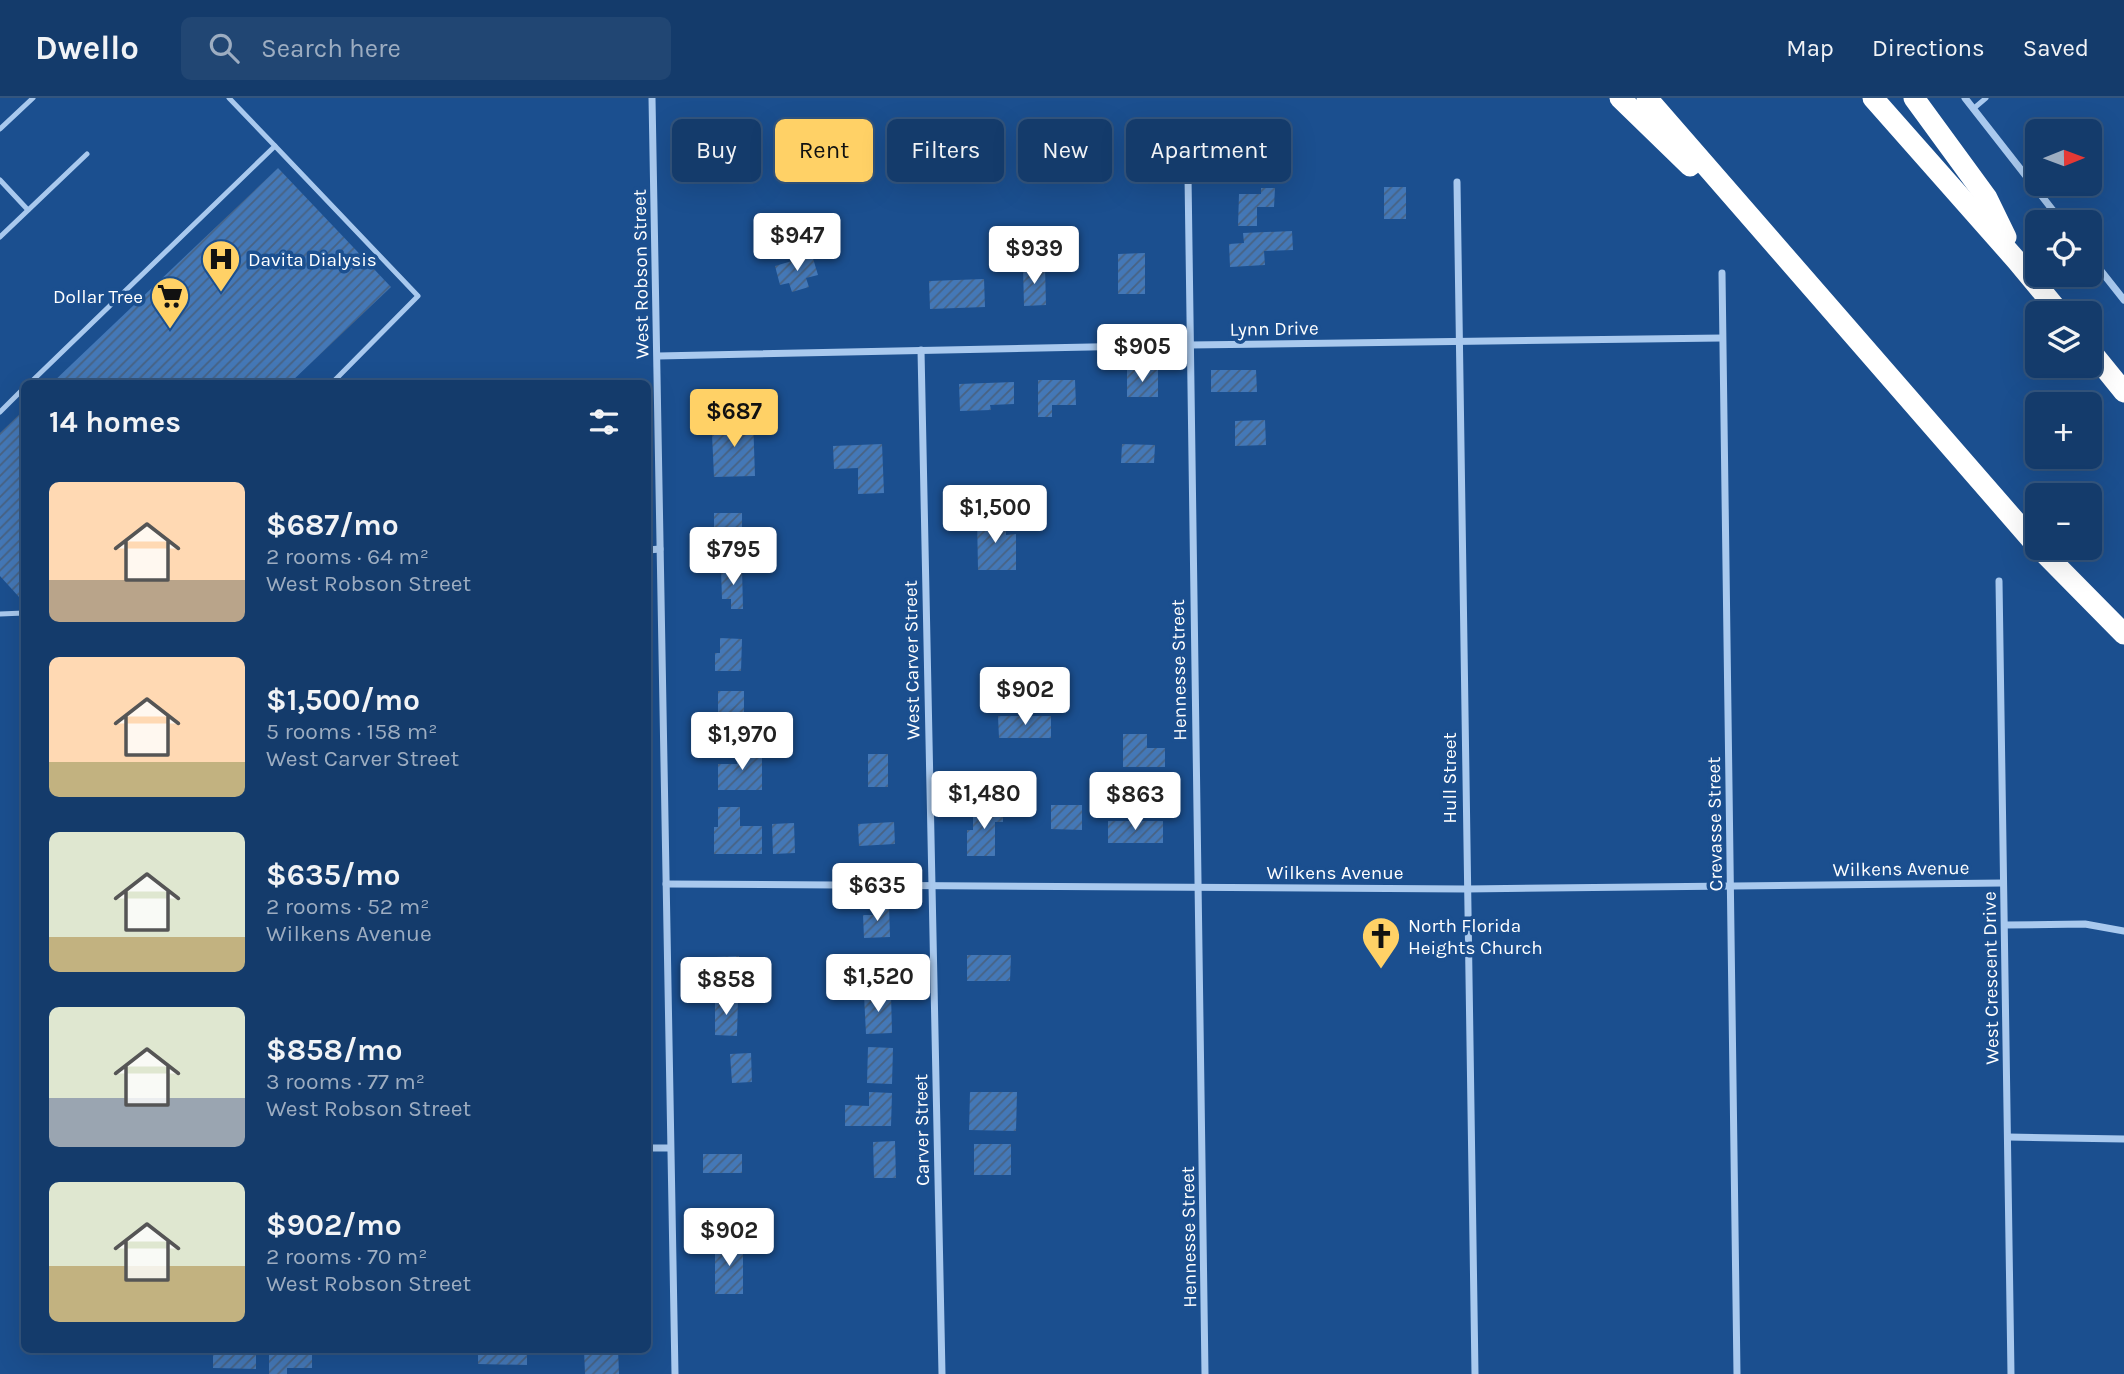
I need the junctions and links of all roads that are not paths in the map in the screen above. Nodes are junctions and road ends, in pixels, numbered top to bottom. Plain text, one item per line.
1 (33, 98) edge
2 (229, 98) edge
3 (652, 98) edge
4 (1620, 98) edge
5 (1647, 98) edge
6 (1873, 98) edge
7 (1914, 98) edge
8 (1965, 98) edge
9 (1986, 98) edge
10 (1973, 109) junction
11 (0, 129) edge
12 (275, 146) junction
13 (87, 154) dead end
14 (0, 180) edge
15 (1188, 182) edge
16 (1457, 182) dead end
17 (28, 210) junction
18 (2053, 210) edge
19 (0, 237) edge
20 (2017, 261) junction
21 (2102, 272) edge
22 (1722, 273) dead end
23 (1803, 279) junction
24 (2124, 300) edge
25 (2050, 301) edge
26 (1722, 338) junction
27 (1459, 341) junction
28 (1189, 345) junction
29 (921, 350) junction
30 (657, 356) junction
31 (2102, 365) edge
32 (33, 380) edge
33 (335, 380) edge
34 (21, 391) edge
35 (2124, 392) edge
36 (0, 412) edge
37 (2025, 532) edge
38 (651, 550) edge
39 (660, 550) junction
40 (2051, 560) edge
41 (1999, 581) dead end
42 (21, 613) edge
43 (0, 614) edge
44 (2124, 634) edge
45 (2003, 883) junction
46 (666, 884) junction
47 (931, 885) junction
48 (1730, 885) junction
49 (1196, 887) junction
50 (1466, 889) junction
51 (2005, 925) junction
52 (2124, 931) edge
53 (2008, 1137) junction
54 (2124, 1139) edge
55 (651, 1148) edge
56 (670, 1148) junction
57 (675, 1374) edge
58 (942, 1374) edge
59 (1205, 1374) edge
60 (1475, 1374) edge
61 (1737, 1374) edge
62 (2011, 1374) edge

1 - 11 lane
2 - 12 lane
3 - 30 street, West Robson Street
4 - 23 highway
5 - 23 highway
6 - 20 highway
7 - 20 highway
8 - 10 street
9 - 10 lane
10 - 18 street
12 - 32 lane
12 - 33 lane
13 - 17 lane
14 - 17 lane
15 - 28 street, Hennesse Street
16 - 27 street, Hull Street
17 - 19 lane
20 - 25 highway
21 - 24 street
22 - 26 street, Crevasse Street
23 - 37 highway
26 - 27 street, Lynn Drive
26 - 48 street, Crevasse Street
27 - 28 street, Lynn Drive
27 - 50 street, Hull Street
28 - 29 street, Lynn Drive
28 - 49 street, Hennesse Street
29 - 30 street, Lynn Drive
29 - 47 street, West Carver Street
30 - 39 street, West Robson Street
31 - 35 highway
34 - 36 lane
38 - 39 street
39 - 46 street, West Robson Street
40 - 44 highway
41 - 45 street, West Crescent Drive
42 - 43 lane
45 - 48 street, Wilkens Avenue
45 - 51 street, West Crescent Drive
46 - 47 street, Wilkens Avenue
46 - 56 street, West Robson Street
47 - 49 street, Wilkens Avenue
47 - 58 street, Carver Street
48 - 50 street, Wilkens Avenue
48 - 61 street, Crevasse Street
49 - 50 street, Wilkens Avenue
49 - 59 street, Hennesse Street
50 - 60 street, Hull Street
51 - 52 street
51 - 53 street, West Crescent Drive
53 - 54 street
53 - 62 street, West Crescent Drive
55 - 56 street
56 - 57 street, West Robson Street

